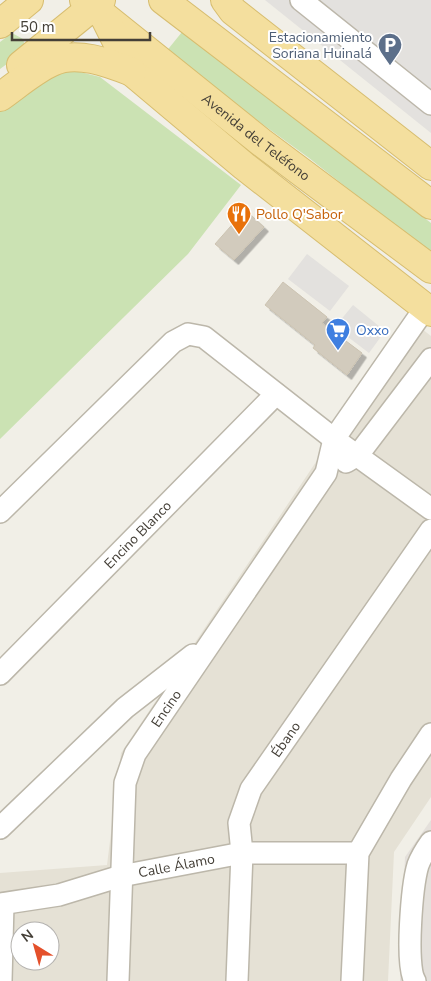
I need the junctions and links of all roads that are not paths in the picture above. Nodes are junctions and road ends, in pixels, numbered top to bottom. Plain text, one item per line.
1 (10, 0) edge
2 (29, 0) edge
3 (163, 0) edge
4 (225, 0) edge
5 (301, 0) edge
6 (95, 6) edge
7 (0, 18) edge
8 (0, 24) edge
9 (132, 72) junction
10 (316, 78) junction
11 (0, 81) edge
12 (0, 97) edge
13 (296, 101) junction
14 (431, 104) edge
15 (261, 142) junction
16 (244, 166) junction
17 (431, 166) edge
18 (431, 205) edge
19 (431, 270) edge
20 (428, 310) edge
21 (398, 349) junction
22 (427, 364) edge
23 (276, 394) junction
24 (334, 439) junction
25 (358, 455) junction
26 (326, 473) junction
27 (431, 510) edge
28 (0, 512) edge
29 (431, 530) edge
30 (208, 643) junction
31 (0, 674) edge
32 (431, 734) edge
33 (0, 828) edge
34 (431, 842) edge
35 (358, 852) junction
36 (242, 853) junction
37 (121, 876) junction
38 (2, 904) edge
39 (1, 981) edge
40 (118, 981) edge
41 (237, 981) edge
42 (352, 981) edge
43 (415, 981) edge

1 - 7 main road
2 - 8 main road
3 - 13 main road
4 - 10 main road
5 - 14 street
6 - 9 main road
6 - 11 main road
6 - 15 main road, Avenida del Teléfono
9 - 12 main road
9 - 16 main road
10 - 13 main road
10 - 17 main road
13 - 18 main road
15 - 16 main road
15 - 19 main road, Avenida del Teléfono
16 - 20 main road
20 - 21 street, Encino
21 - 22 street
21 - 24 street, Encino
22 - 25 street, Encino
23 - 24 street
23 - 28 street
23 - 31 street, Encino Blanco
24 - 25 street
24 - 26 street, Encino
25 - 26 street, Encino
25 - 27 street
26 - 30 street, Encino
29 - 36 street, Ébano
30 - 33 street
30 - 37 street, Encino
32 - 35 street
34 - 43 street
35 - 36 street, Calle Álamo
35 - 42 street
36 - 37 street, Calle Álamo
36 - 41 street, Ébano
37 - 38 street, Calle Álamo
37 - 40 street, Encino
38 - 39 street

